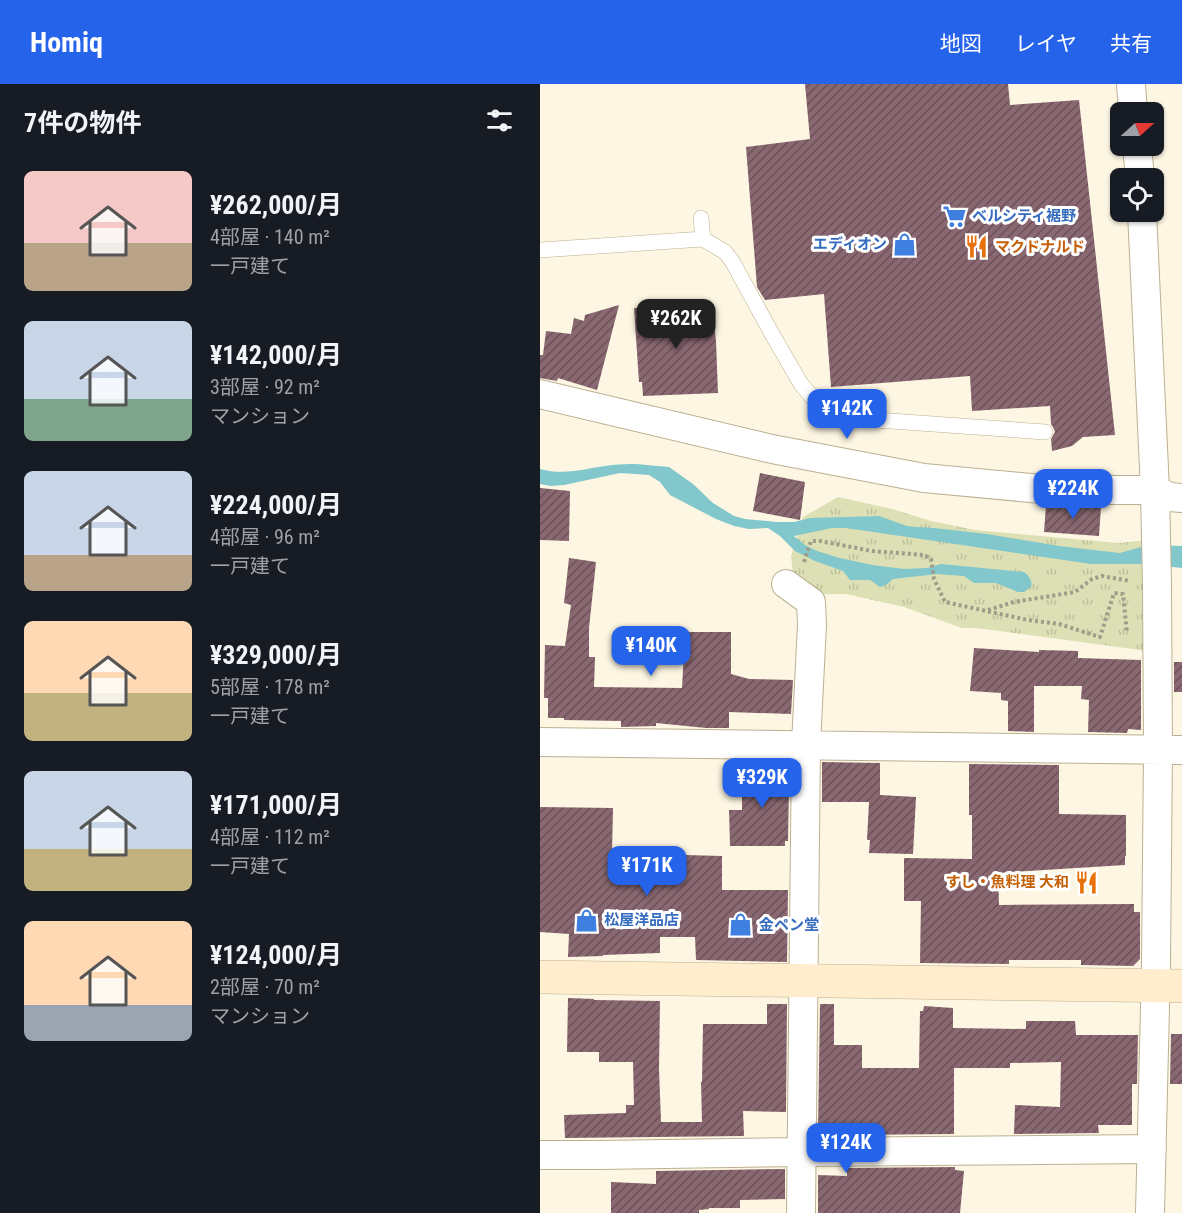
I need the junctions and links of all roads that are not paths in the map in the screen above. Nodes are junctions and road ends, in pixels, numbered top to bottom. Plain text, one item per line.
1 (1131, 84) edge
2 (1132, 102) edge
3 (701, 218) dead end
4 (1142, 222) edge
5 (703, 239) junction
6 (540, 250) edge
7 (540, 394) edge
8 (1045, 432) dead end
9 (1155, 490) junction
10 (1182, 498) edge
11 (786, 584) dead end
12 (540, 742) edge
13 (806, 744) junction
14 (1170, 749) edge
15 (540, 977) edge
16 (804, 981) junction
17 (1169, 986) edge
18 (1152, 1149) junction
19 (801, 1152) junction
20 (540, 1155) edge
21 (801, 1213) edge
22 (1150, 1213) edge

1 - 2 street
3 - 5 lane
4 - 9 street
5 - 6 lane
5 - 8 lane
7 - 9 street
9 - 10 street
9 - 14 street
11 - 13 street
12 - 13 street
13 - 14 street
13 - 16 street
14 - 17 street
15 - 16 street
16 - 17 street
16 - 19 street
17 - 18 street
18 - 19 street
18 - 22 street
19 - 20 street
19 - 21 street

